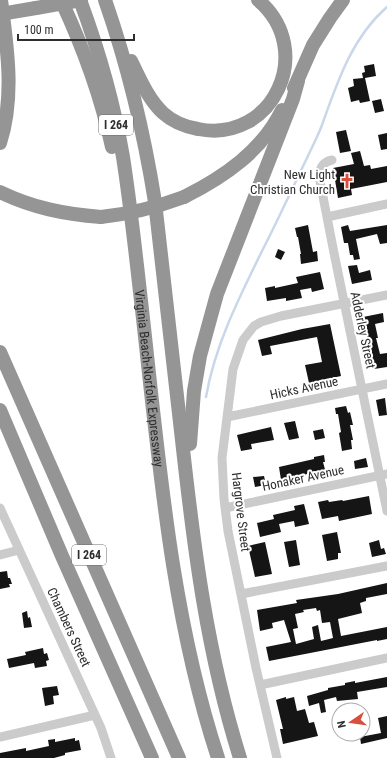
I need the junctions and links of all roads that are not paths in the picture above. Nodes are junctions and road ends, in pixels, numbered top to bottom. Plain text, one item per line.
1 (1, 0) edge
2 (74, 0) edge
3 (88, 0) edge
4 (105, 0) edge
5 (258, 0) edge
6 (343, 0) edge
7 (0, 14) edge
8 (112, 19) junction
9 (298, 81) junction
10 (0, 142) edge
11 (332, 160) dead end
12 (0, 192) edge
13 (387, 204) edge
14 (326, 217) junction
15 (136, 253) junction
16 (387, 295) edge
17 (344, 303) junction
18 (0, 352) edge
19 (387, 384) edge
20 (362, 390) junction
21 (0, 410) edge
22 (227, 417) junction
23 (0, 429) edge
24 (383, 475) edge
25 (34, 489) junction
26 (189, 504) junction
27 (0, 508) edge
28 (225, 508) junction
29 (387, 511) edge
30 (19, 550) junction
31 (0, 555) edge
32 (387, 566) edge
33 (241, 594) junction
34 (387, 658) edge
35 (260, 685) junction
36 (95, 715) junction
37 (0, 737) edge
38 (111, 758) edge
39 (152, 758) edge
40 (179, 758) edge
41 (218, 758) edge
42 (240, 758) edge
43 (277, 758) edge

1 - 10 highway, bridge
2 - 3 highway, bridge
2 - 7 highway, bridge
2 - 15 highway
2 - 15 highway, Virginia Beach-Norfolk Expressway / I 264
4 - 8 highway
5 - 8 highway
6 - 9 highway
8 - 26 highway
9 - 12 highway, bridge
9 - 26 highway
11 - 14 street, Adderley Street
13 - 14 street
14 - 17 street, Adderley Street
15 - 41 highway, Virginia Beach-Norfolk Expressway / I 264
16 - 17 street, Hargrove Street
17 - 20 street, Adderley Street
17 - 22 street, Hargrove Street
18 - 40 highway, I 264
19 - 20 street, Hicks Avenue
20 - 22 street, Hicks Avenue
20 - 24 street, Adderley Street
21 - 25 highway
22 - 28 street, Hargrove Street
23 - 25 highway
24 - 28 street, Honaker Avenue
24 - 29 street, Adderley Street
25 - 39 highway
26 - 42 highway
27 - 30 street, Chambers Street
28 - 33 street, Hargrove Street
30 - 31 street
30 - 36 street, Chambers Street
32 - 33 street
33 - 35 street, Hargrove Street
34 - 35 street
35 - 43 street, Hargrove Street
36 - 37 street
36 - 38 street, Chambers Street

